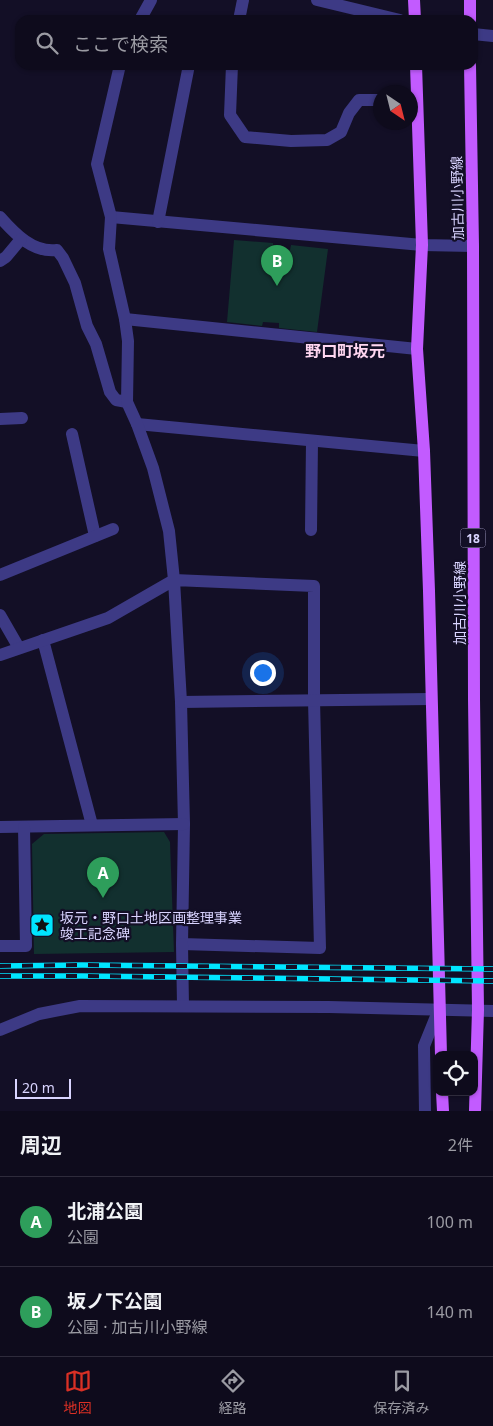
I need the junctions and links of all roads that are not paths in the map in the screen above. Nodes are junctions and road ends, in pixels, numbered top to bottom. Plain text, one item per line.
1 (151, 0) edge
2 (243, 0) edge
3 (317, 0) edge
4 (414, 0) edge
5 (470, 0) edge
6 (143, 15) edge
7 (240, 15) edge
8 (355, 15) edge
9 (415, 15) edge
10 (470, 15) edge
11 (478, 34) edge
12 (493, 36) edge
13 (119, 70) edge
14 (188, 70) edge
15 (232, 70) edge
16 (416, 70) edge
17 (470, 70) edge
18 (415, 85) edge
19 (373, 100) edge
20 (416, 130) edge
21 (0, 217) edge
22 (111, 217) junction
23 (158, 222) junction
24 (20, 239) junction
25 (422, 245) junction
26 (473, 246) junction
27 (0, 261) edge
28 (125, 319) junction
29 (417, 349) junction
30 (127, 402) junction
31 (22, 418) dead end
32 (0, 419) edge
33 (137, 424) junction
34 (72, 434) dead end
35 (312, 441) junction
36 (424, 452) junction
37 (113, 529) dead end
38 (311, 530) dead end
39 (95, 536) junction
40 (0, 575) edge
41 (174, 580) junction
42 (0, 615) edge
43 (43, 640) junction
44 (19, 648) junction
45 (0, 655) edge
46 (431, 699) junction
47 (314, 700) junction
48 (181, 702) junction
49 (184, 824) junction
50 (92, 826) junction
51 (0, 827) edge
52 (24, 827) junction
53 (182, 944) junction
54 (0, 946) edge
55 (183, 1006) junction
56 (440, 1009) junction
57 (478, 1010) junction
58 (493, 1011) edge
59 (0, 1030) edge
60 (441, 1051) edge
61 (477, 1051) edge
62 (478, 1091) edge
63 (442, 1096) edge
64 (475, 1096) edge
65 (425, 1111) edge
66 (443, 1111) edge
67 (475, 1111) edge
68 (480, 1111) edge

1 - 6 street
2 - 7 street
3 - 8 street
4 - 9 main road
5 - 10 main road
11 - 12 street
13 - 22 street
14 - 23 street
15 - 19 street
16 - 18 main road
17 - 26 main road, 加古川小野線 / 18
20 - 25 main road
21 - 24 street
22 - 23 street
22 - 28 street
23 - 25 street
24 - 27 street
24 - 30 street
25 - 26 street
25 - 29 main road
26 - 57 main road, 加古川小野線 / 18
28 - 29 street
28 - 30 street
29 - 36 main road
30 - 33 street
31 - 32 street
33 - 35 street
33 - 41 street
34 - 39 street
35 - 36 street
35 - 38 street
36 - 46 main road
37 - 39 street
39 - 40 street
41 - 43 street
41 - 47 street
41 - 48 street
42 - 44 street
43 - 44 street
43 - 50 street
44 - 45 street
46 - 47 street
46 - 56 main road
47 - 48 street
47 - 53 street
48 - 49 street
49 - 50 street
49 - 53 street
50 - 52 street
51 - 52 street
52 - 54 street
53 - 55 street
55 - 56 street
55 - 59 street
56 - 57 street
56 - 60 main road
56 - 65 street
57 - 58 street
57 - 61 main road, 加古川小野線 / 18
62 - 68 street
63 - 66 main road
64 - 67 main road, 加古川小野線 / 18

